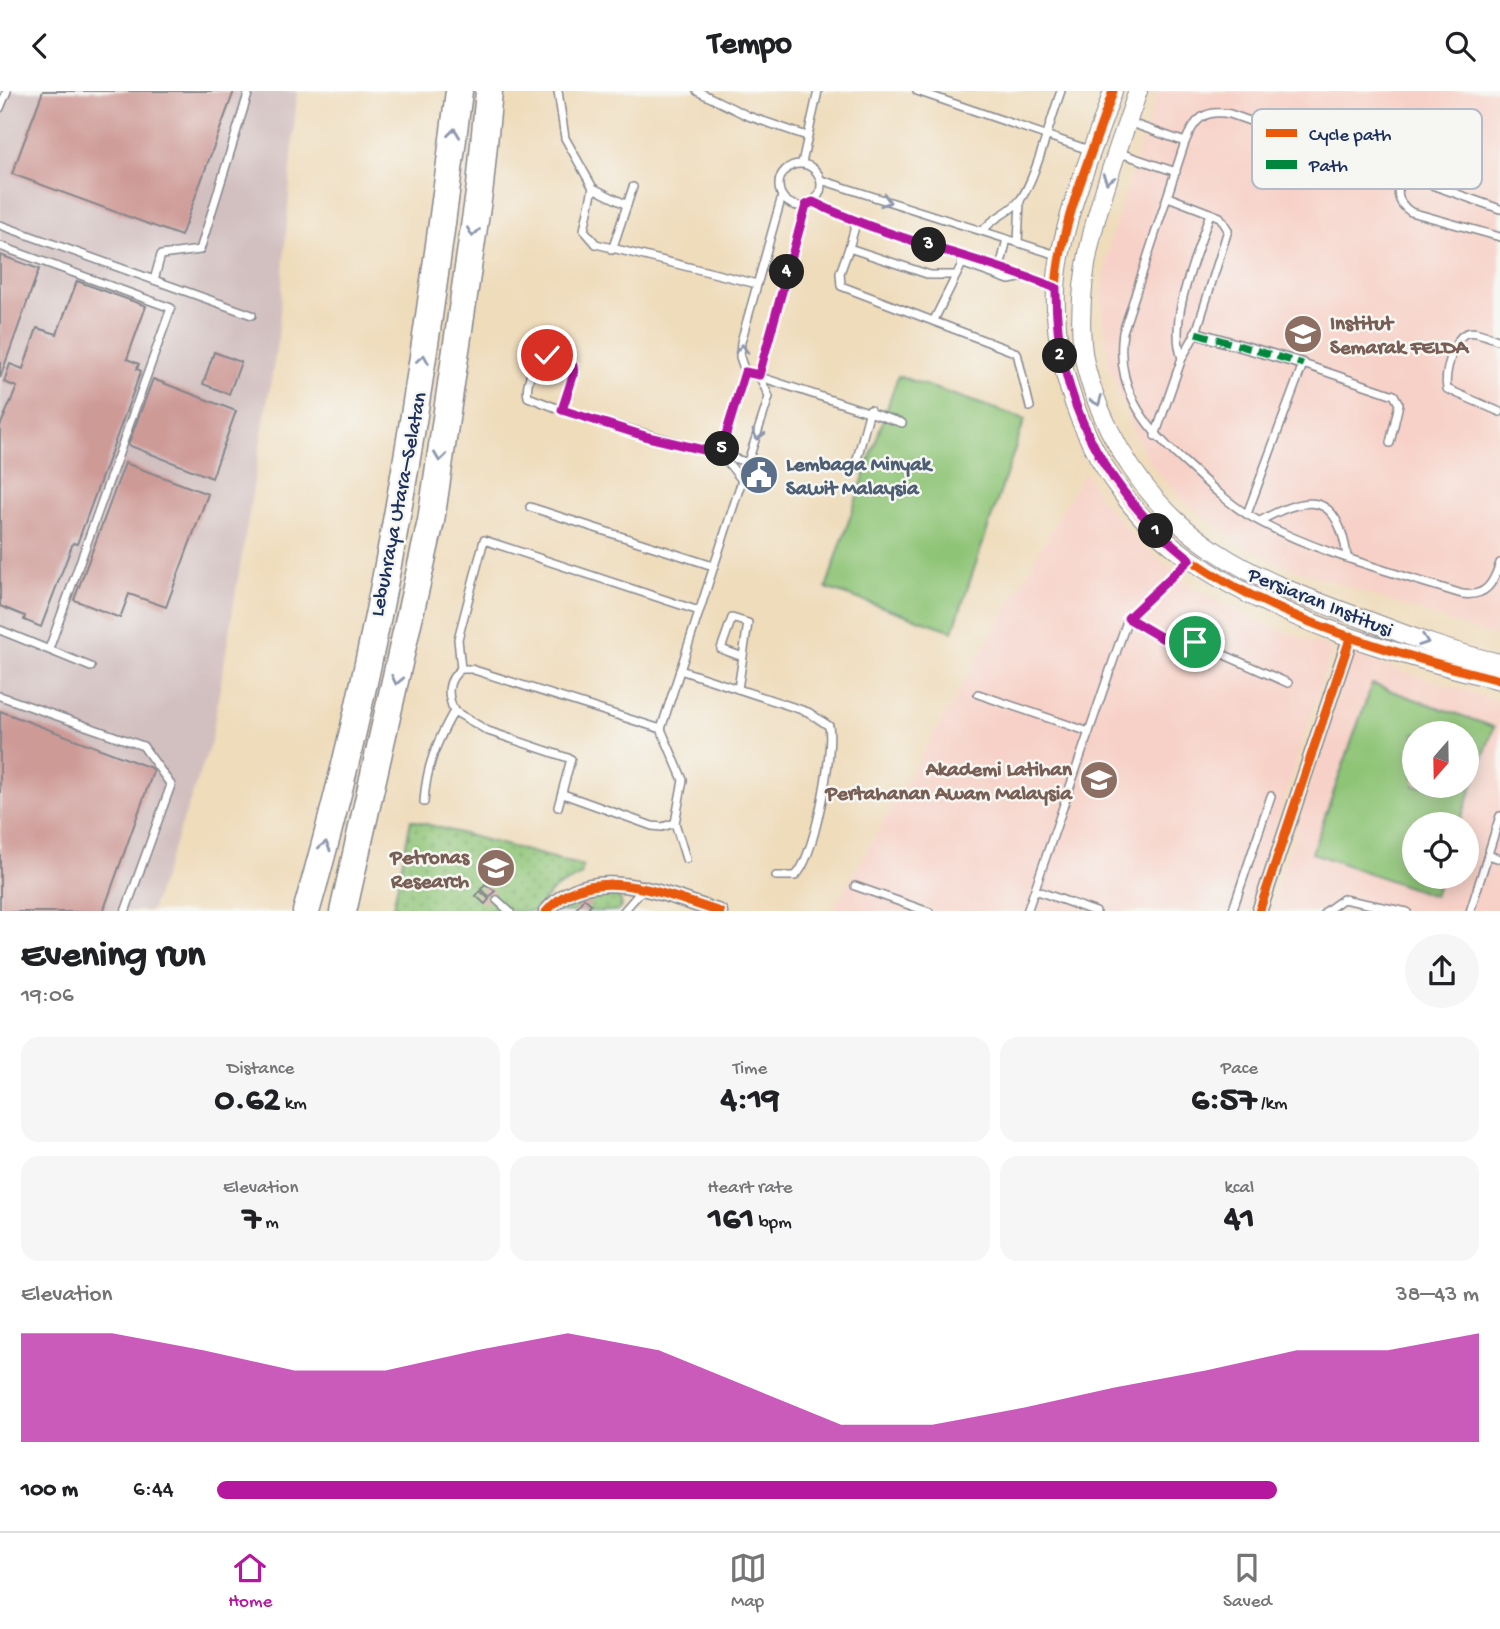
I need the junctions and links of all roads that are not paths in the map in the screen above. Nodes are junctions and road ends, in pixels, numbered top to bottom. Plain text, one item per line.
1 (7, 91) edge
2 (249, 91) edge
3 (459, 91) edge
4 (489, 91) edge
5 (558, 91) edge
6 (697, 91) edge
7 (818, 91) edge
8 (917, 91) edge
9 (1061, 91) edge
10 (1113, 91) edge
11 (1138, 91) edge
12 (0, 108) edge
13 (1128, 122) junction
14 (1252, 123) edge
15 (1044, 134) junction
16 (807, 136) junction
17 (1185, 142) junction
18 (1093, 151) junction
19 (1117, 152) junction
20 (802, 163) junction
21 (1175, 172) junction
22 (821, 180) junction
23 (633, 187) dead end
24 (593, 188) junction
25 (1399, 189) edge
26 (1445, 189) edge
27 (782, 196) junction
28 (1168, 197) junction
29 (1020, 200) junction
30 (809, 204) junction
31 (627, 205) junction
32 (1500, 209) edge
33 (1210, 213) junction
34 (856, 223) junction
35 (0, 225) edge
36 (983, 231) junction
37 (1500, 237) edge
38 (1007, 239) junction
39 (1018, 242) junction
40 (0, 246) edge
41 (849, 248) junction
42 (612, 250) junction
43 (1060, 256) junction
44 (964, 260) junction
45 (1000, 268) junction
46 (954, 275) junction
47 (1025, 277) junction
48 (154, 280) junction
49 (757, 284) junction
50 (1056, 288) junction
51 (252, 315) dead end
52 (934, 320) junction
53 (1196, 333) junction
54 (1500, 341) edge
55 (1182, 358) junction
56 (1303, 364) junction
57 (745, 372) junction
58 (759, 375) junction
59 (1030, 407) dead end
60 (562, 410) junction
61 (870, 410) junction
62 (1500, 412) edge
63 (902, 423) dead end
64 (1156, 436) junction
65 (1390, 443) dead end
66 (720, 454) junction
67 (857, 459) dead end
68 (750, 463) junction
69 (741, 479) junction
70 (530, 507) dead end
71 (1247, 514) junction
72 (1260, 521) junction
73 (1347, 556) junction
74 (1190, 559) junction
75 (713, 566) junction
76 (1499, 569) edge
77 (699, 611) junction
78 (1128, 618) junction
79 (0, 630) edge
80 (1351, 636) junction
81 (49, 649) junction
82 (743, 657) junction
83 (1500, 663) edge
84 (92, 667) dead end
85 (461, 669) junction
86 (680, 670) junction
87 (1500, 680) edge
88 (1288, 683) dead end
89 (738, 689) junction
90 (978, 694) dead end
91 (0, 696) edge
92 (454, 711) junction
93 (661, 729) junction
94 (1089, 732) junction
95 (563, 794) junction
96 (1271, 796) dead end
97 (424, 802) dead end
98 (558, 807) dead end
99 (1500, 816) edge
100 (675, 823) junction
101 (1488, 855) junction
102 (686, 859) dead end
103 (1500, 859) edge
104 (776, 876) dead end
105 (855, 886) dead end
106 (644, 889) junction
107 (1035, 890) junction
108 (497, 900) dead end
109 (125, 911) edge
110 (306, 911) edge
111 (343, 911) edge
112 (509, 911) edge
113 (547, 911) edge
114 (624, 911) edge
115 (717, 911) edge
116 (926, 911) edge
117 (1027, 911) edge
118 (1093, 911) edge
119 (1233, 911) edge
120 (1259, 911) edge
121 (1326, 911) edge
122 (1402, 911) edge
123 (1470, 911) edge

1 - 12 lane
2 - 48 lane
110 -> 3 highway, Lebuhraya Utara–Selatan
4 -> 111 highway, Lebuhraya Utara–Selatan
5 - 24 lane
6 - 16 lane
7 - 16 lane
8 - 15 lane
9 - 15 lane
10 - 18 street, Persiaran Institusi
11 - 13 street, Persiaran Institusi
13 - 17 lane
13 - 19 street, Persiaran Institusi
14 - 17 lane
15 - 18 lane
15 - 29 lane
16 - 20 lane
17 - 21 lane
18 - 43 street, Persiaran Institusi
19 - 21 lane
19 -> 83 street, Persiaran Institusi
20 - 22 lane
20 - 27 lane
21 - 28 lane
22 - 30 lane
22 -> 36 lane
23 - 31 lane
24 - 31 lane
24 - 42 lane
25 - 37 lane
26 - 32 lane
27 - 30 lane
27 - 49 lane
28 - 33 lane
28 - 64 lane
29 - 36 lane
29 - 39 lane
30 - 34 lane
30 - 58 lane
31 - 42 lane
33 - 53 lane
33 - 55 lane
34 - 41 lane
34 - 44 lane
35 - 48 lane
36 - 38 lane
38 - 39 lane
38 - 45 lane
39 - 43 lane
40 - 81 lane
41 - 46 lane
41 - 52 lane
42 - 49 lane
43 - 50 street, Persiaran Institusi
44 - 45 lane
44 - 46 lane
44 - 47 lane
45 - 47 lane
46 - 52 lane
47 - 50 lane
48 - 51 lane
57 -> 49 lane
50 - 74 street, Persiaran Institusi
52 - 59 lane
53 - 55 lane
53 - 56 street
54 - 62 lane
55 - 64 lane
56 - 65 lane
56 - 71 lane
57 - 58 lane
57 - 66 lane
58 - 61 lane
58 -> 68 lane
60 - 60 lane
60 - 66 lane
61 - 63 lane
61 - 67 lane
64 - 71 lane
66 - 68 lane
66 - 69 lane
68 - 69 lane
69 - 75 lane
70 - 75 lane
71 - 72 lane
72 - 73 lane
72 - 73 lane
73 - 76 lane
74 - 78 lane
74 - 80 street, Persiaran Institusi
75 - 77 lane
77 - 85 lane
77 - 86 lane
78 - 88 lane
78 - 94 lane
79 - 81 lane
80 - 87 street, Persiaran Institusi
80 - 120 street
81 - 84 lane
82 - 82 lane
82 - 89 lane
85 - 92 lane
85 - 93 lane
86 - 89 lane
86 - 93 lane
89 - 104 lane
90 - 94 lane
91 - 109 lane
92 - 95 lane
92 - 97 lane
93 - 100 lane
94 - 107 lane
95 - 98 lane
95 - 100 lane
96 - 119 lane
99 - 101 lane
100 - 102 lane
101 - 103 lane
101 - 123 lane
105 - 116 lane
106 - 113 street
106 - 114 lane
106 - 115 street
107 - 117 lane
107 - 118 lane
108 - 112 lane
121 - 122 lane

